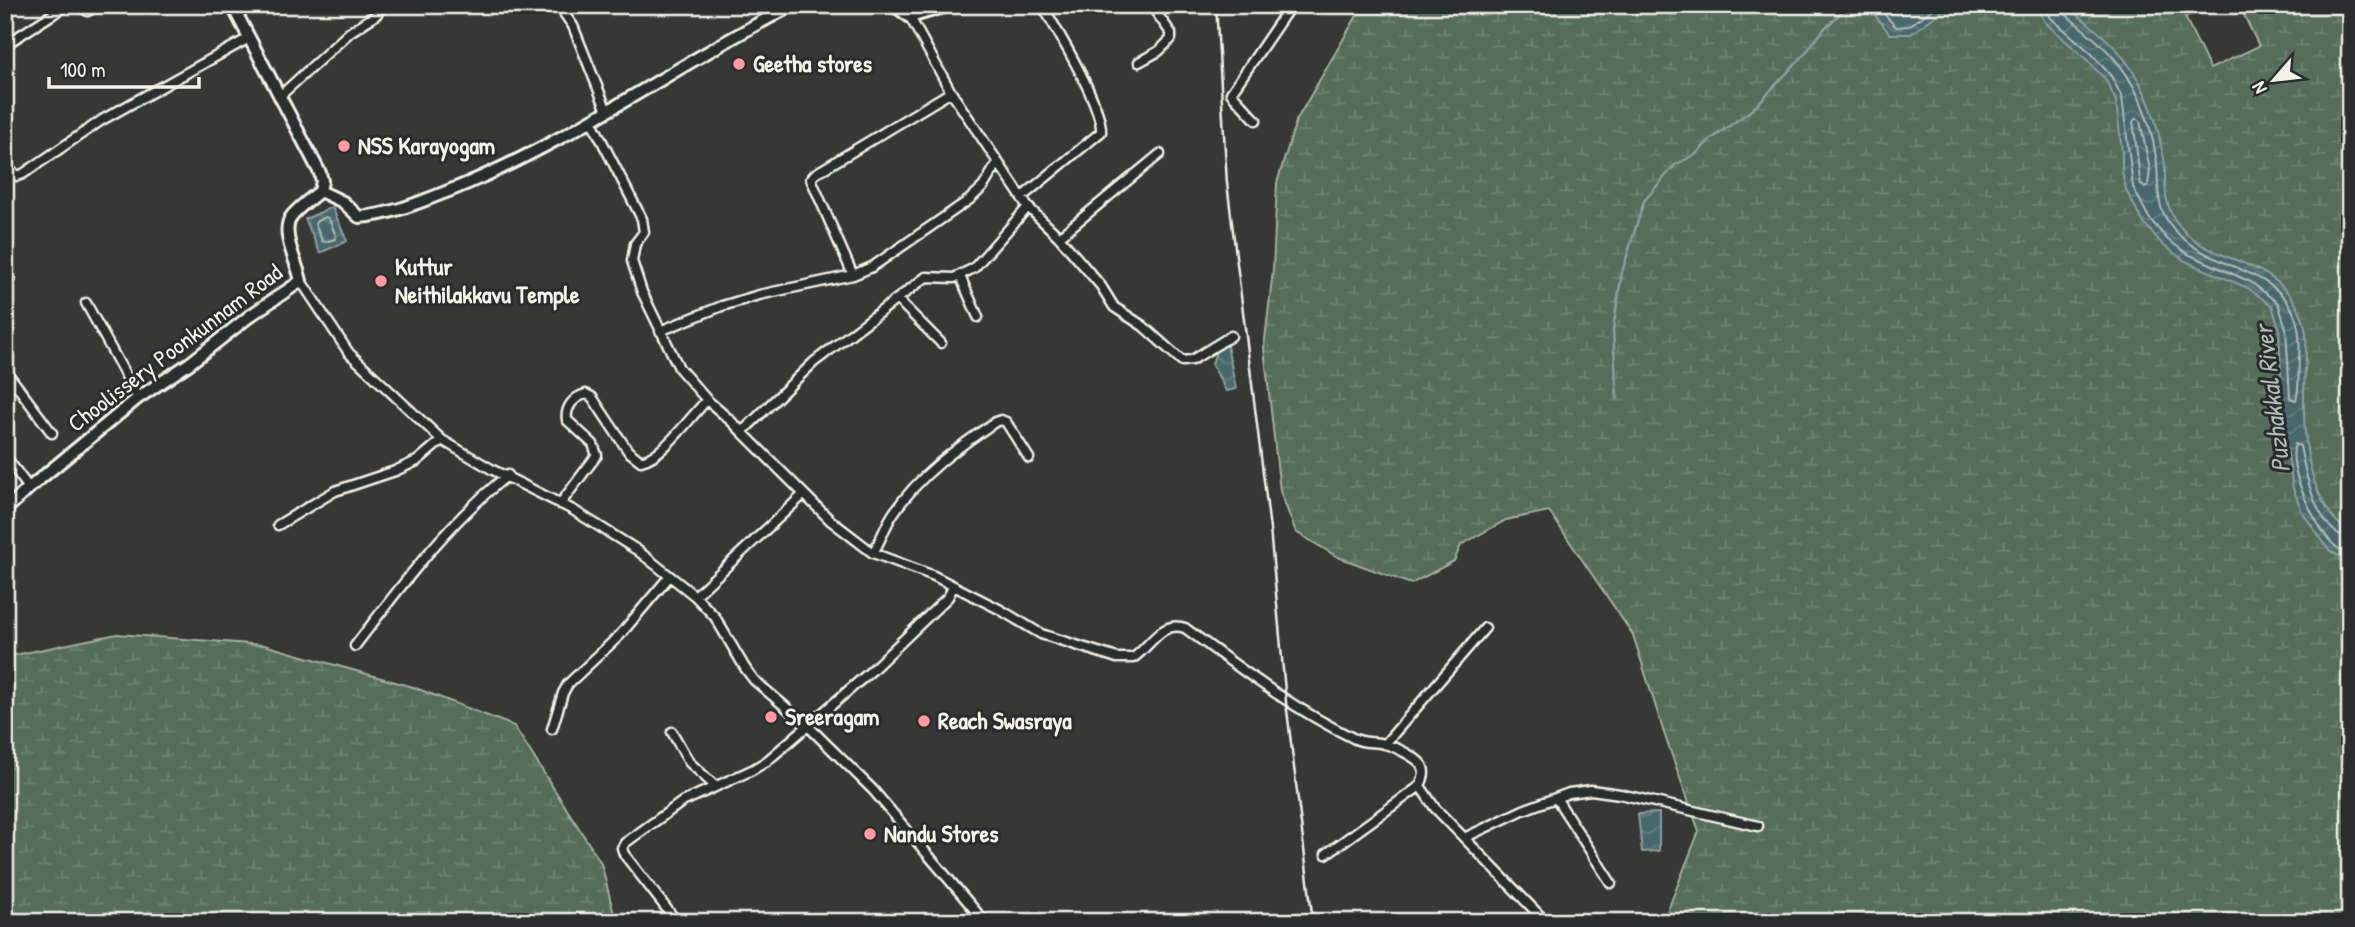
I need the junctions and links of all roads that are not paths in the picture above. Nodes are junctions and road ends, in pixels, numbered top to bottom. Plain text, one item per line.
1 (67, 5) edge
2 (77, 5) edge
3 (98, 5) edge
4 (232, 5) edge
5 (383, 5) edge
6 (558, 5) edge
7 (793, 5) edge
8 (894, 5) edge
9 (950, 5) edge
10 (1042, 5) edge
11 (1151, 5) edge
12 (1291, 5) edge
13 (910, 18) junction
14 (249, 37) junction
15 (5, 45) edge
16 (1139, 62) dead end
17 (951, 92) junction
18 (281, 94) junction
19 (607, 111) junction
20 (591, 120) junction
21 (1256, 120) dead end
22 (1160, 154) dead end
23 (998, 162) junction
24 (5, 167) edge
25 (320, 191) junction
26 (1022, 197) junction
27 (1028, 207) junction
28 (1059, 236) junction
29 (853, 275) junction
30 (960, 276) junction
31 (301, 281) junction
32 (897, 299) junction
33 (86, 303) dead end
34 (978, 317) dead end
35 (660, 331) junction
36 (1231, 336) dead end
37 (941, 342) dead end
38 (5, 370) edge
39 (138, 398) junction
40 (707, 400) junction
41 (742, 432) junction
42 (52, 433) dead end
43 (442, 440) junction
44 (5, 456) edge
45 (1029, 458) dead end
46 (508, 475) junction
47 (29, 488) junction
48 (804, 494) junction
49 (560, 504) junction
50 (5, 510) edge
51 (278, 525) dead end
52 (873, 553) junction
53 (669, 577) junction
54 (953, 587) junction
55 (695, 596) junction
56 (1485, 628) dead end
57 (355, 646) dead end
58 (808, 726) junction
59 (552, 729) dead end
60 (672, 732) dead end
61 (1385, 744) junction
62 (715, 786) junction
63 (1420, 786) junction
64 (1556, 798) junction
65 (1759, 827) dead end
66 (1464, 838) junction
67 (1326, 855) dead end
68 (1611, 883) dead end
69 (677, 922) edge
70 (985, 922) edge
71 (1546, 922) edge

1 - 15 street
2 - 3 street
4 - 14 street
5 - 18 street
6 - 19 street
7 - 19 street
8 - 13 street
9 - 13 street
10 - 26 street
11 - 16 street
12 - 21 street
13 - 17 street
14 - 18 street
14 - 24 street
17 - 23 street
17 - 29 street
18 - 25 street
19 - 20 street
20 - 25 street
20 - 35 street
22 - 28 street
23 - 26 street
23 - 29 street
25 - 31 street, Choolissery Poonkunnam Road
26 - 27 street
27 - 28 street
27 - 30 street
28 - 36 street
29 - 35 street
30 - 32 street
30 - 34 street
31 - 39 street, Choolissery Poonkunnam Road
31 - 43 street
32 - 37 street
32 - 41 street
33 - 39 street
35 - 40 street
38 - 42 street
39 - 47 street, Choolissery Poonkunnam Road
40 - 41 street
40 - 49 street
41 - 48 street
43 - 46 street
43 - 51 street
44 - 47 street
45 - 52 street
46 - 49 street
46 - 57 street
47 - 50 street, Choolissery Poonkunnam Road
48 - 52 street
48 - 55 street
49 - 53 street
52 - 54 street
53 - 55 street
53 - 59 street
54 - 58 street
54 - 61 street
55 - 58 street
56 - 61 street
58 - 62 street
58 - 70 street
60 - 62 street
61 - 63 street
62 - 69 street
63 - 66 street
63 - 67 street
64 - 65 street
64 - 66 street
64 - 68 street
66 - 71 street

